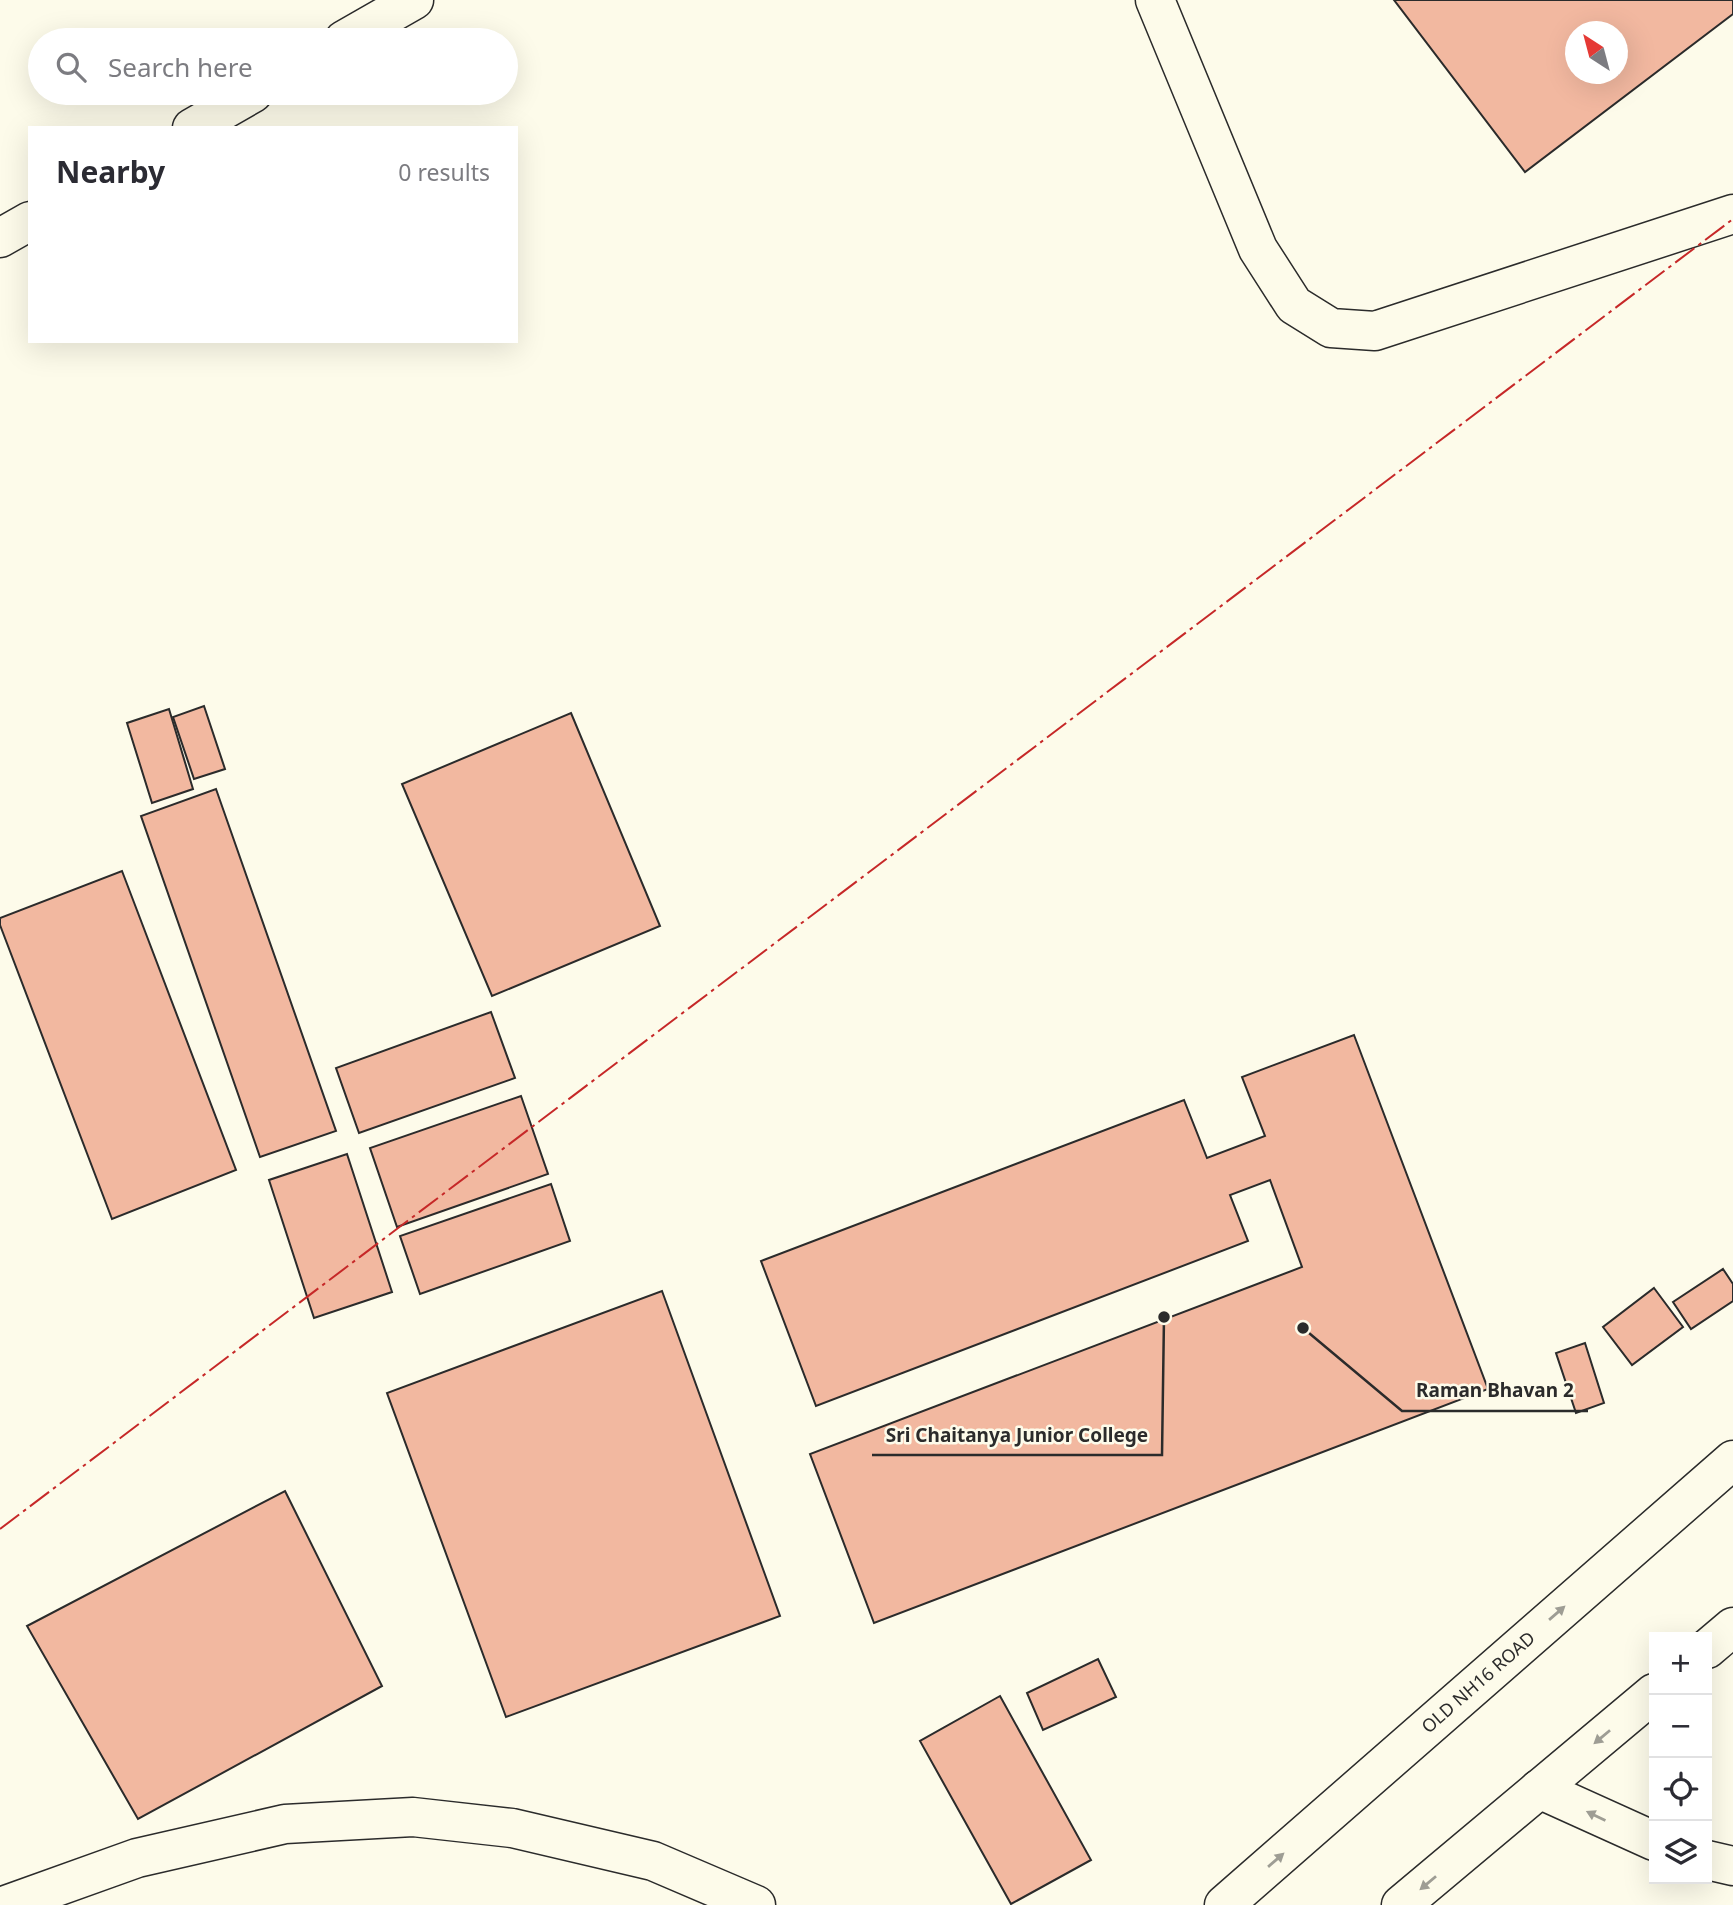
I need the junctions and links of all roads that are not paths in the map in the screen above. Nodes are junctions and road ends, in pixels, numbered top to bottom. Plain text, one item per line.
1 (414, 0) edge
2 (1155, 0) edge
3 (365, 28) edge
4 (232, 105) edge
5 (195, 126) edge
6 (1733, 214) edge
7 (28, 222) edge
8 (0, 238) edge
9 (1733, 1460) edge
10 (1733, 1627) edge
11 (1712, 1644) edge
12 (1652, 1695) edge
13 (1539, 1789) junction
14 (1649, 1840) edge
15 (1712, 1861) edge
16 (1733, 1866) edge
17 (6, 1905) edge
18 (756, 1905) edge
19 (1224, 1905) edge
20 (1401, 1905) edge

1 - 3 main road
2 - 6 main road
4 - 5 main road
7 - 8 main road
19 -> 9 main road, OLD NH16 ROAD
10 - 11 main road
12 -> 13 main road
14 -> 13 main road
13 -> 20 main road
15 - 16 main road
17 - 18 main road

